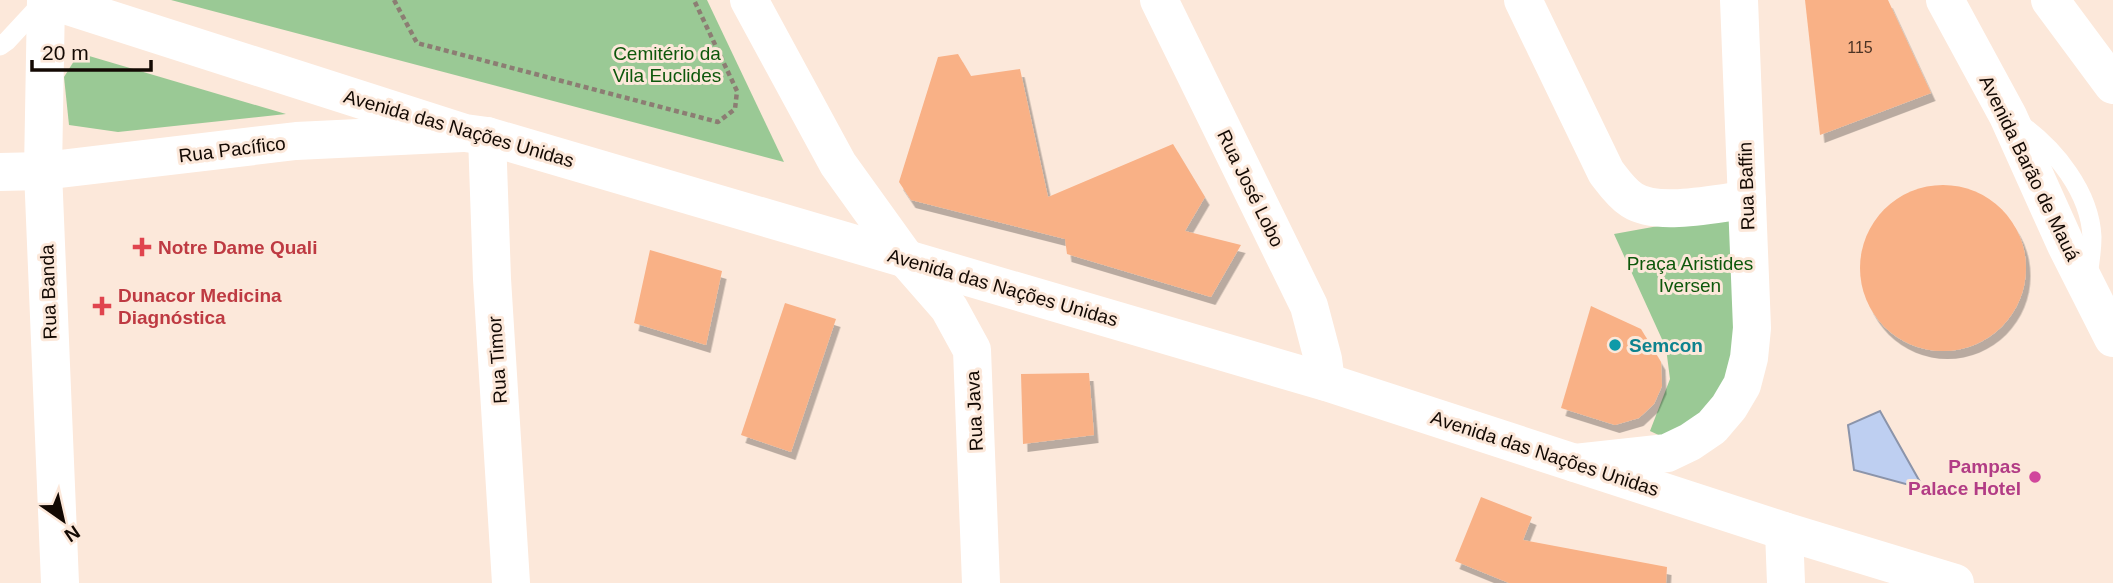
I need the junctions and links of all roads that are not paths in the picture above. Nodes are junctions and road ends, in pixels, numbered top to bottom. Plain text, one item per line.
1 (46, 0) edge
2 (749, 0) edge
3 (1159, 0) edge
4 (1524, 0) edge
5 (1739, 0) edge
6 (1945, 0) edge
7 (2050, 0) edge
8 (0, 46) edge
9 (2113, 85) edge
10 (476, 134) junction
11 (43, 171) junction
12 (0, 172) edge
13 (1747, 200) junction
14 (907, 260) junction
15 (2113, 338) edge
16 (1326, 382) junction
17 (1575, 463) junction
18 (1784, 531) junction
19 (60, 583) edge
20 (510, 583) edge
21 (981, 583) edge
22 (1786, 583) edge
23 (1955, 583) edge

1 - 8 lane
1 - 10 street, Avenida das Nações Unidas
1 - 11 street, Rua Banda
2 - 14 street, Rua Java
3 - 16 street, Rua José Lobo
4 - 13 street
5 - 13 street, Rua Baffin
6 - 15 street, Avenida Barão de Mauá
7 - 9 street
10 - 11 street, Rua Pacífico
10 - 14 street, Avenida das Nações Unidas
10 - 20 street, Rua Timor
11 - 12 street, Rua Pacífico
11 - 19 street, Rua Banda
13 - 17 street, Rua Baffin
14 - 16 street, Avenida das Nações Unidas
14 - 21 street, Rua Java
16 - 17 street, Avenida das Nações Unidas
17 - 18 street, Avenida das Nações Unidas
18 - 22 street
18 - 23 street, Avenida das Nações Unidas

